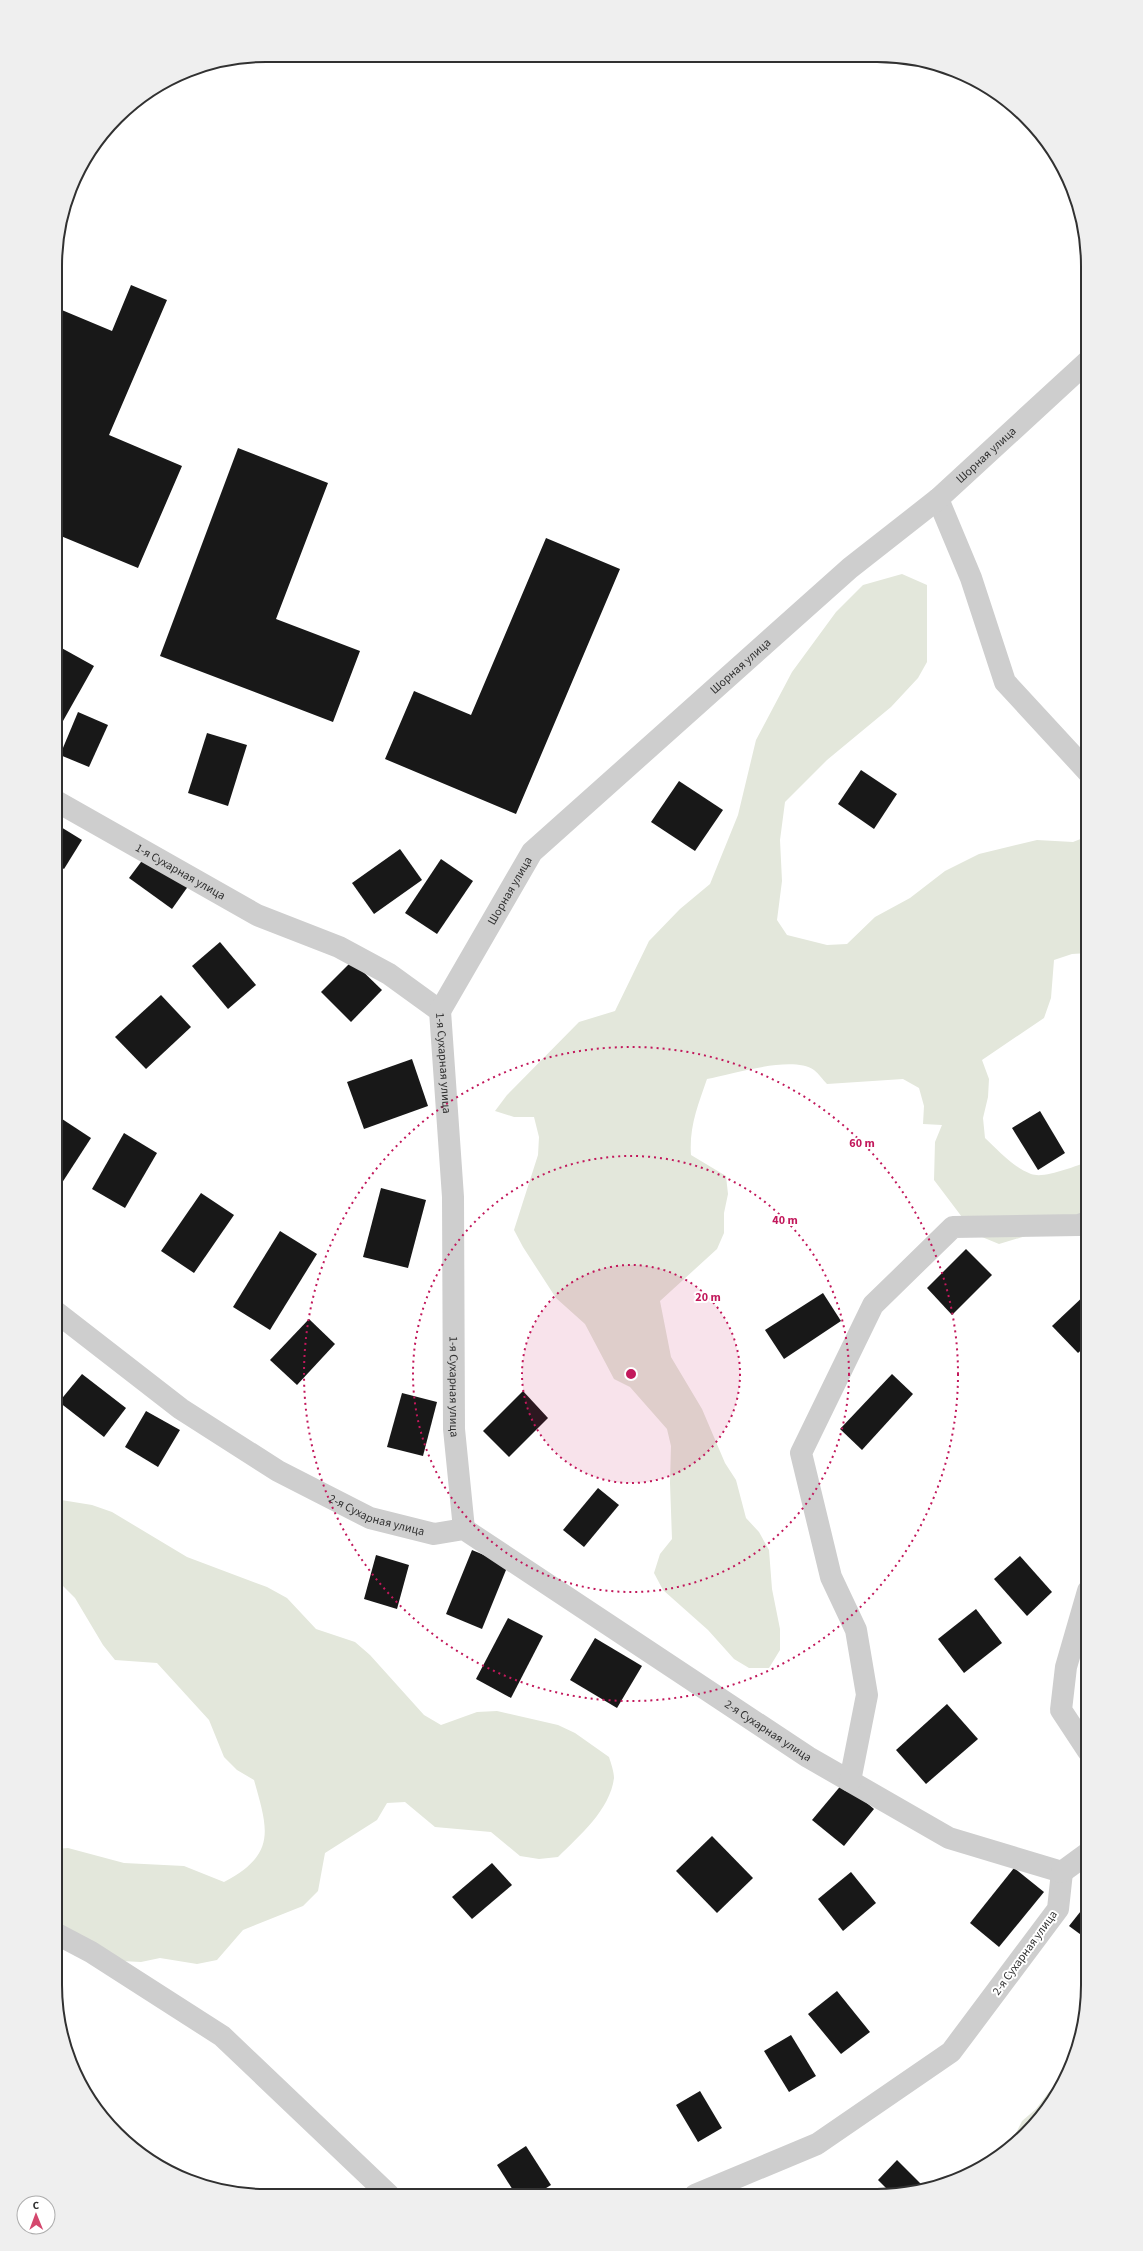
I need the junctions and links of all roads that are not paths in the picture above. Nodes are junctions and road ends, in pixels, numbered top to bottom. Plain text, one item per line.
1 (1081, 367) edge
2 (938, 499) junction
3 (1081, 764) edge
4 (62, 804) edge
5 (440, 1011) junction
6 (1081, 1224) edge
7 (62, 1317) edge
8 (464, 1529) junction
9 (1081, 1615) edge
10 (1081, 1740) edge
11 (850, 1781) junction
12 (1081, 1858) edge
13 (1062, 1872) junction
14 (62, 1938) edge
15 (383, 2189) edge
16 (711, 2189) edge

1 - 2 street, Шорная улица
2 - 3 street
2 - 5 street, Шорная улица
4 - 5 street, 1-я Сухарная улица
5 - 8 street, 1-я Сухарная улица
6 - 11 street
7 - 8 street, 2-я Сухарная улица
8 - 11 street, 2-я Сухарная улица
9 - 10 street
11 - 13 street, 2-я Сухарная улица
12 - 13 street
13 - 16 street, 2-я Сухарная улица
14 - 15 street

